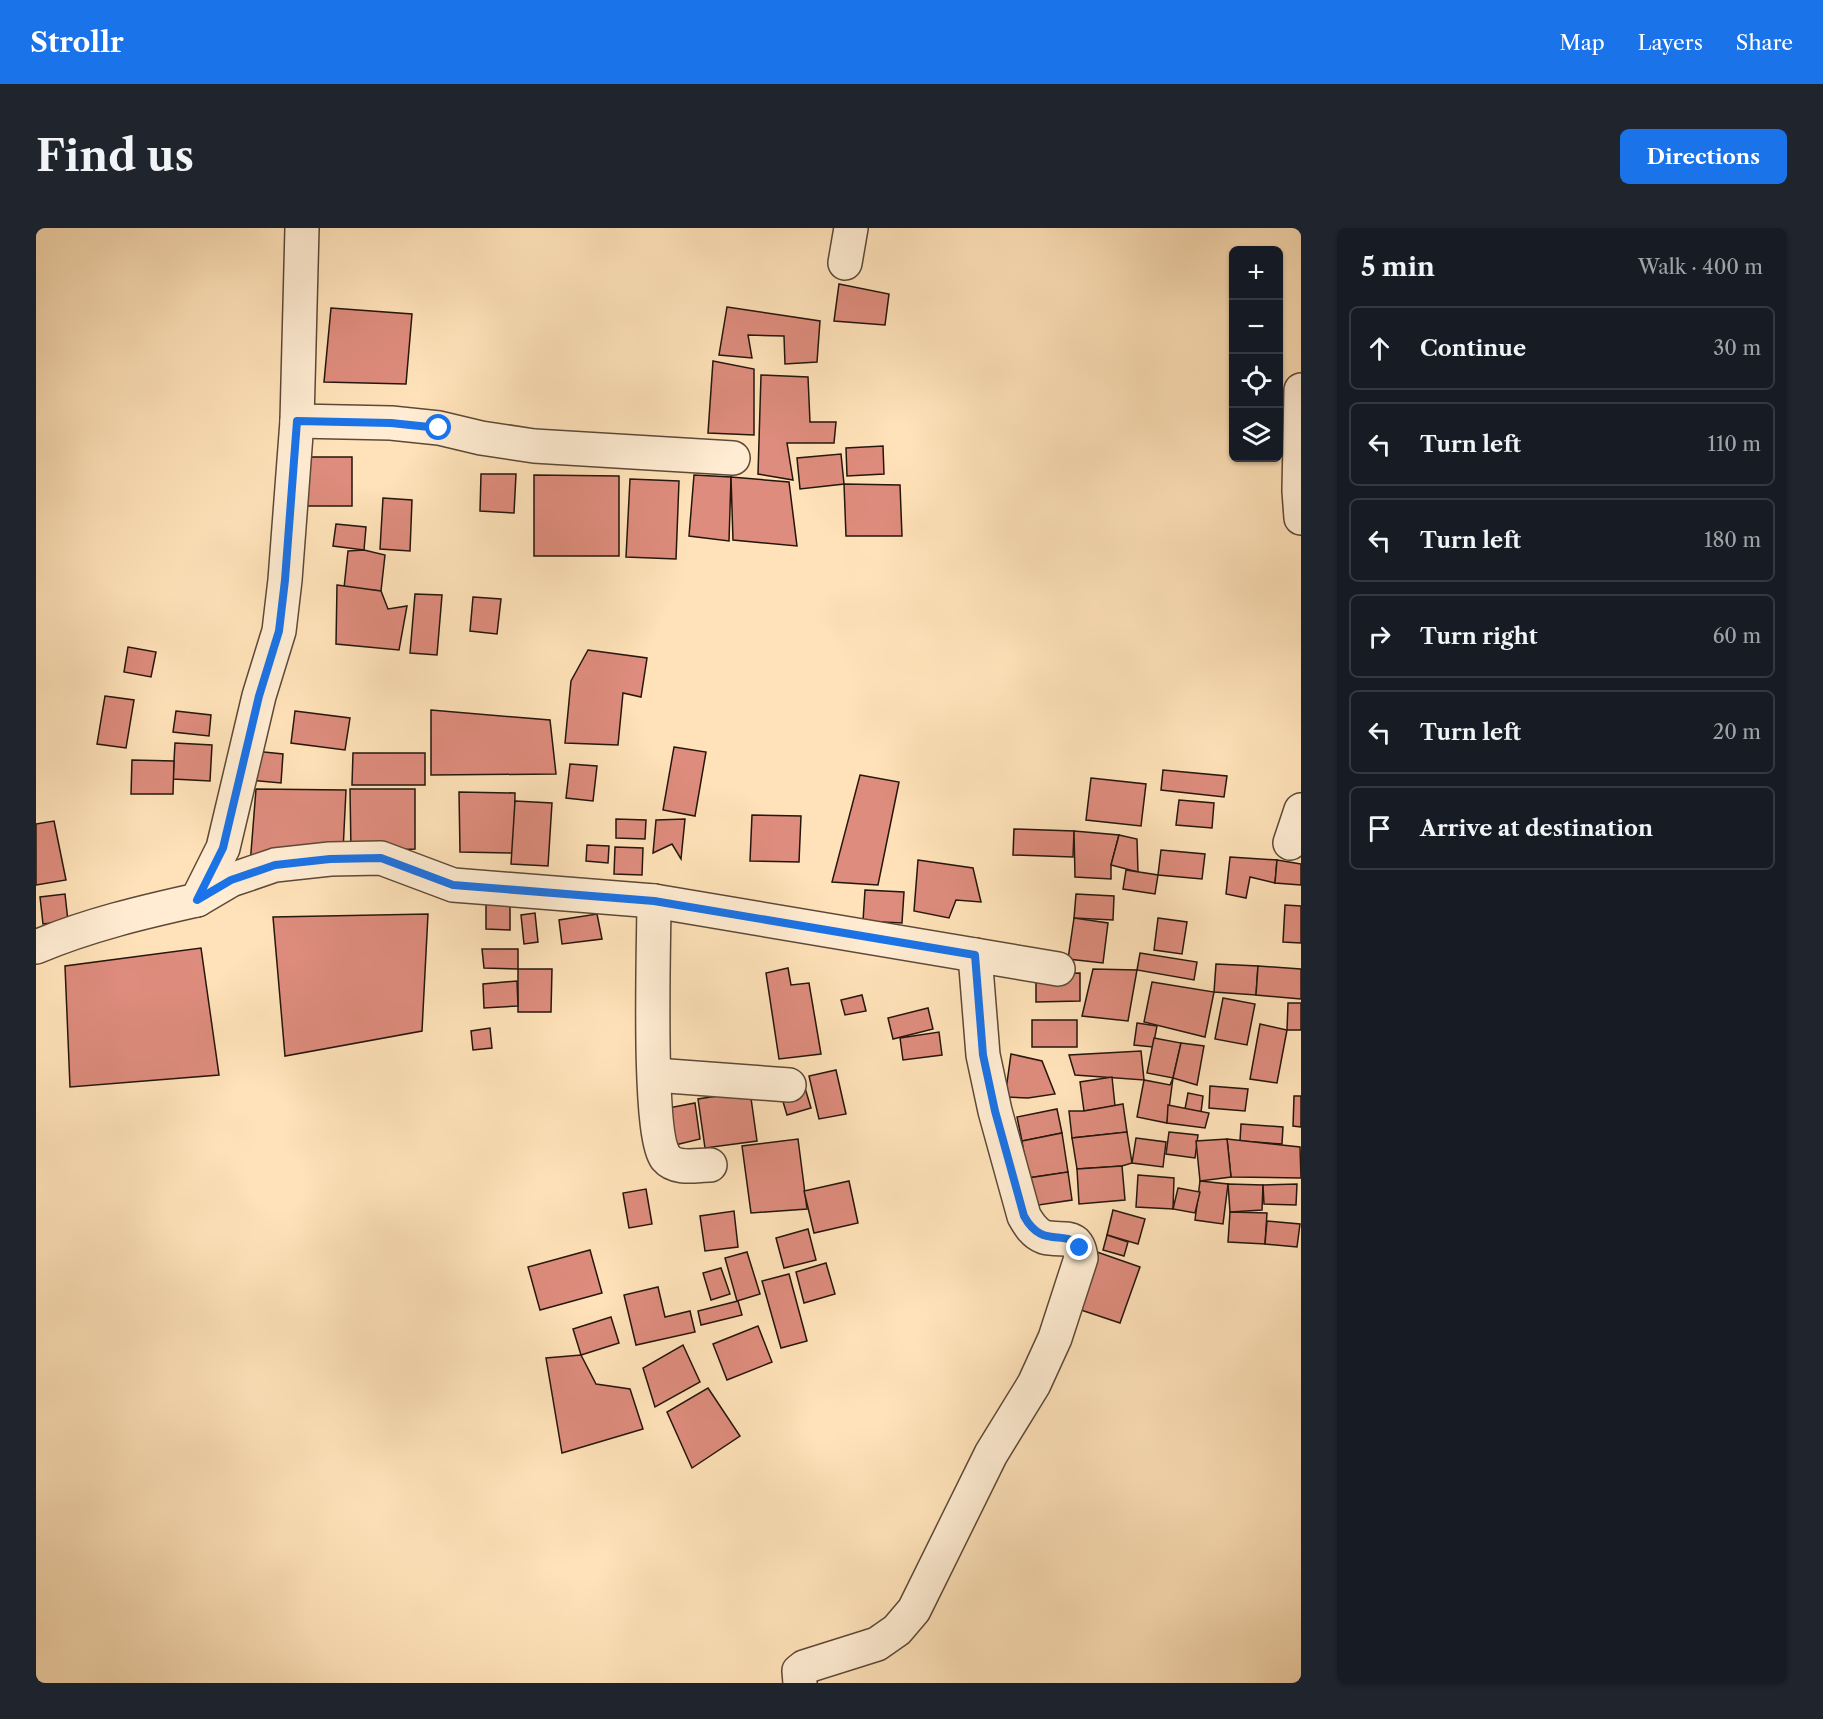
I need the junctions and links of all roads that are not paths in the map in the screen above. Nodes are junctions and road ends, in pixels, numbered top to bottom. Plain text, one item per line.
1 (302, 228) edge
2 (852, 228) edge
3 (845, 263) dead end
4 (1301, 390) edge
5 (297, 421) junction
6 (733, 458) dead end
7 (1301, 518) edge
8 (1301, 810) edge
9 (1290, 843) dead end
10 (197, 900) junction
11 (654, 901) junction
12 (36, 947) edge
13 (975, 955) junction
14 (1058, 969) dead end
15 (655, 1075) junction
16 (789, 1085) dead end
17 (710, 1165) dead end
18 (800, 1683) edge

1 - 5 street
2 - 3 street
4 - 7 street
5 - 6 street
5 - 10 street
8 - 9 street
10 - 11 street
10 - 12 street
11 - 13 street
11 - 15 street
13 - 14 street
13 - 18 street
15 - 16 street
15 - 17 street

